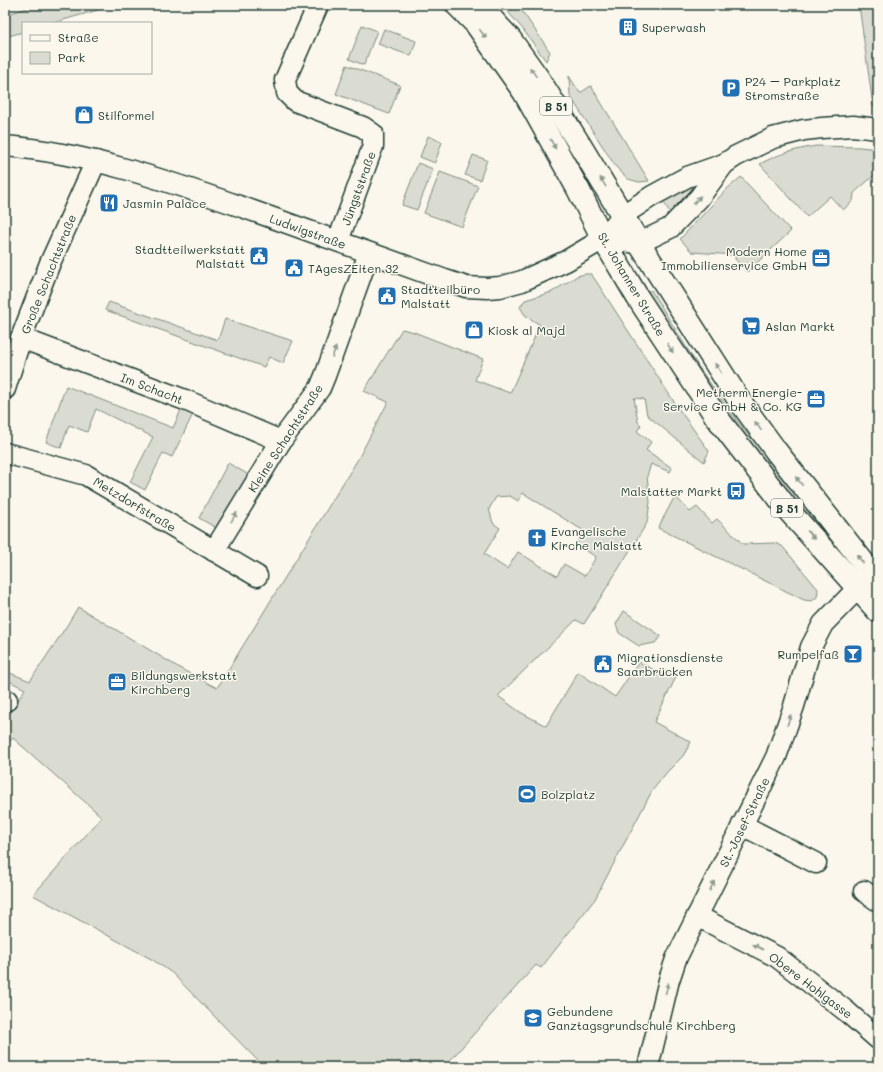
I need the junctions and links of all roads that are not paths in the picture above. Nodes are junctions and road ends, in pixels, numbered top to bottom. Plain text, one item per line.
1 (318, 5) edge
2 (457, 5) edge
3 (479, 5) edge
4 (878, 129) edge
5 (5, 146) edge
6 (96, 161) junction
7 (724, 164) junction
8 (623, 215) junction
9 (603, 239) junction
10 (338, 241) junction
11 (639, 243) junction
12 (369, 252) junction
13 (21, 338) junction
14 (5, 389) edge
15 (280, 441) junction
16 (5, 453) edge
17 (214, 550) junction
18 (257, 576) dead end
19 (870, 581) edge
20 (878, 610) edge
21 (742, 826) junction
22 (816, 863) dead end
23 (697, 916) junction
24 (878, 1039) edge
25 (648, 1067) edge

1 - 10 street, Jüngststraße
2 -> 9 main road, St. Johanner Straße / B 51
8 -> 3 main road, B 51
4 - 7 street
5 - 6 street, Ludwigstraße
6 - 10 street, Ludwigstraße
6 - 13 street, Große Schachtstraße
7 - 8 street, Ludwigstraße
11 -> 7 street
8 - 9 street, Ludwigstraße
8 - 11 main road, B 51
9 - 11 street
9 - 12 street, Ludwigstraße
9 -> 19 main road, St. Johanner Straße / B 51
10 - 12 street, Ludwigstraße
19 -> 11 main road, B 51
15 -> 12 street, Kleine Schachtstraße
13 - 14 street, Große Schachtstraße
13 - 15 street, Im Schacht
17 -> 15 street, Kleine Schachtstraße
16 - 17 street, Metzdorfstraße
17 - 18 street, Metzdorfstraße
19 - 20 main road, B 51
21 -> 19 street, St.-Josef-Straße
21 - 22 street
23 -> 21 street, St.-Josef-Straße
24 -> 23 street, Obere Hohlgasse
25 -> 23 street, St.-Josef-Straße

